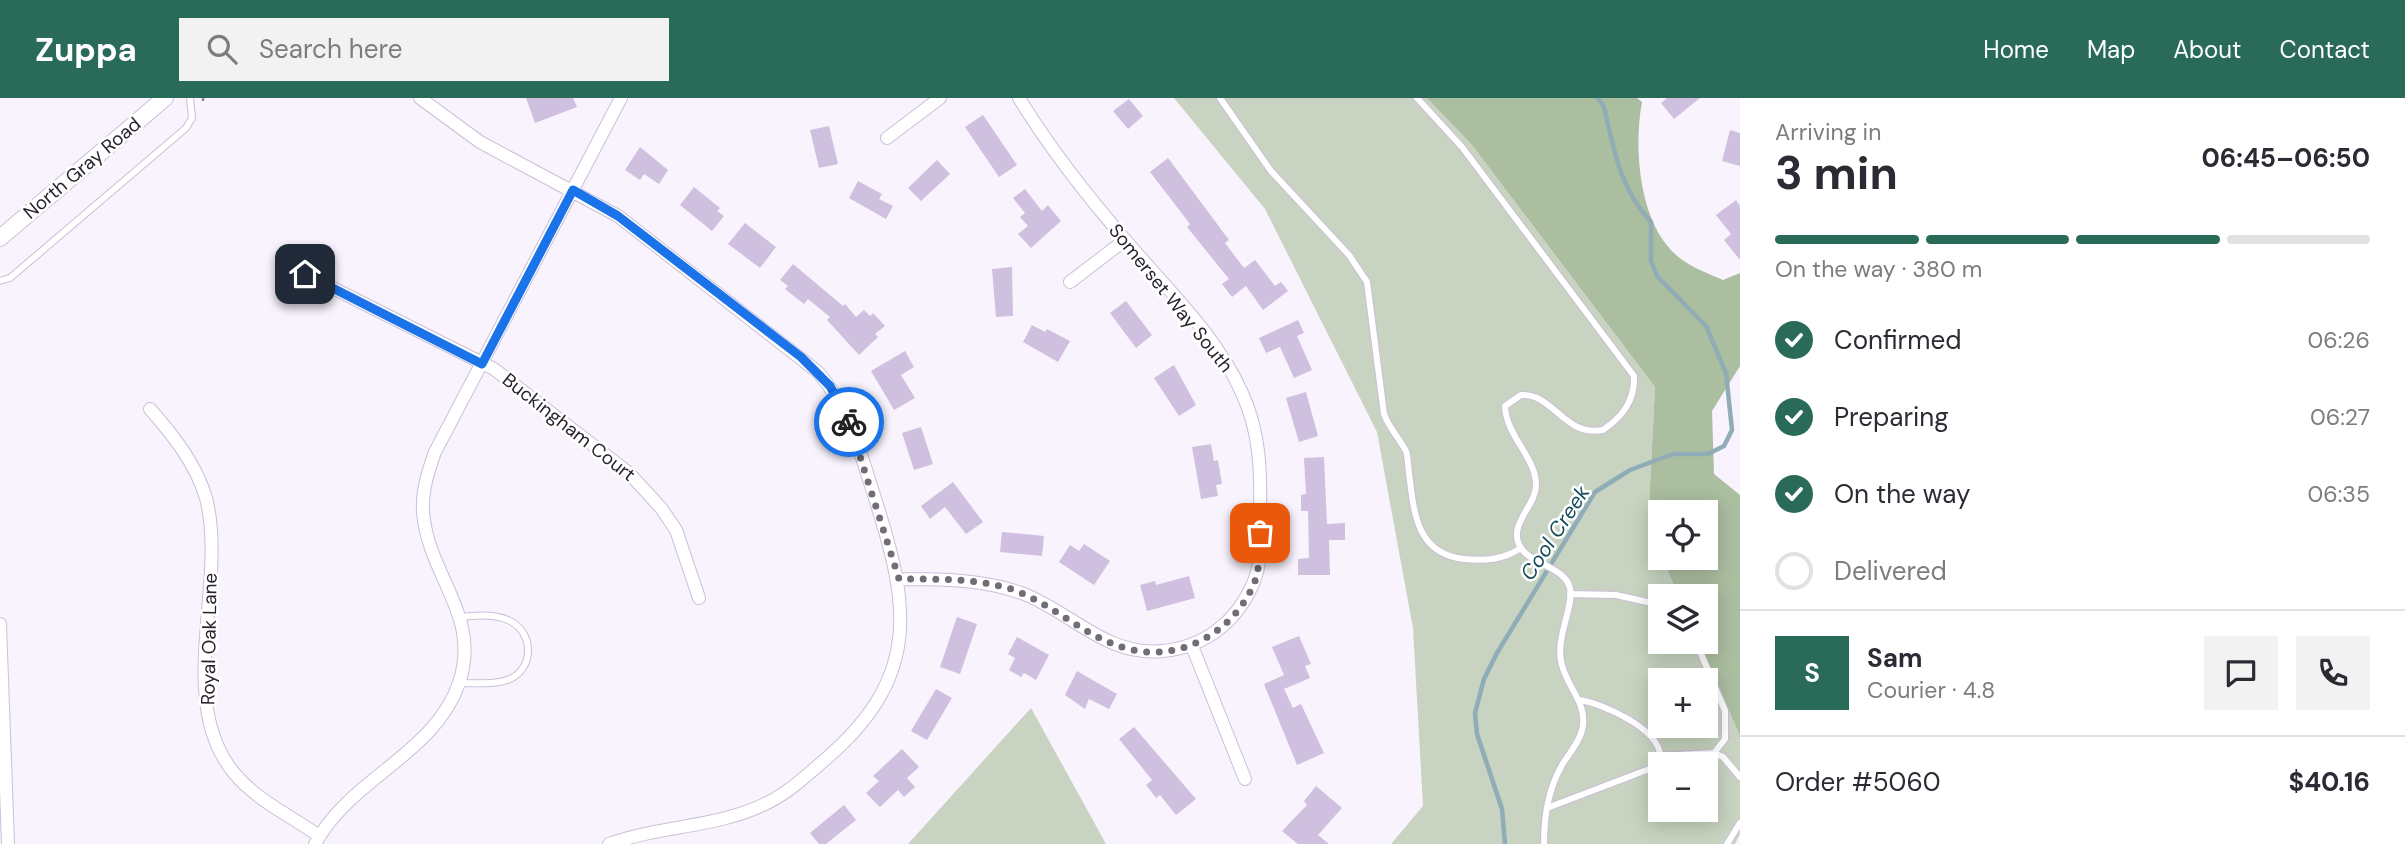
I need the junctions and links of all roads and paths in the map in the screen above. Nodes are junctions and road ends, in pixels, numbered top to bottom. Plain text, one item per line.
1 (165, 98) edge
2 (190, 98) edge
3 (420, 98) edge
4 (621, 98) edge
5 (940, 98) edge
6 (1019, 98) edge
7 (1220, 98) edge
8 (1417, 98) edge
9 (887, 138) dead end
10 (573, 190) junction
11 (0, 238) edge
12 (1125, 240) junction
13 (305, 274) dead end
14 (0, 281) edge
15 (1070, 282) dead end
16 (482, 364) junction
17 (150, 409) dead end
18 (1521, 548) junction
19 (899, 579) junction
20 (1570, 594) junction
21 (699, 598) dead end
22 (1648, 602) edge
23 (461, 617) junction
24 (0, 624) edge
25 (1192, 646) junction
26 (1701, 654) edge
27 (459, 683) junction
28 (1579, 700) junction
29 (1658, 752) edge
30 (1715, 752) edge
31 (1718, 755) edge
32 (2, 767) edge
33 (1648, 770) edge
34 (1740, 777) edge
35 (1245, 779) dead end
36 (1546, 808) junction
37 (1740, 823) edge
38 (317, 840) edge
39 (8, 844) edge
40 (610, 844) edge
41 (1544, 844) edge
42 (1727, 844) edge

1 - 11 street, North Gray Road
2 - 14 lane
3 - 10 street
4 - 10 street
5 - 9 street
6 - 12 street, Somerset Way South
7 - 18 lane
8 - 18 lane
10 - 16 street
10 - 19 street
12 - 15 street
12 - 25 street, Somerset Way South
13 - 16 street, Buckingham Court
16 - 21 street, Buckingham Court
16 - 23 street
17 - 38 street, Royal Oak Lane
18 - 20 lane
19 - 25 street, Somerset Way South
19 - 40 street
20 - 22 lane
20 - 28 lane
23 - 27 street
23 - 27 lane
24 - 32 street
25 - 35 street
26 - 30 lane
27 - 38 street
28 - 29 lane
28 - 36 lane
31 - 34 lane
32 - 39 street
33 - 36 lane
36 - 41 lane
37 - 42 lane

